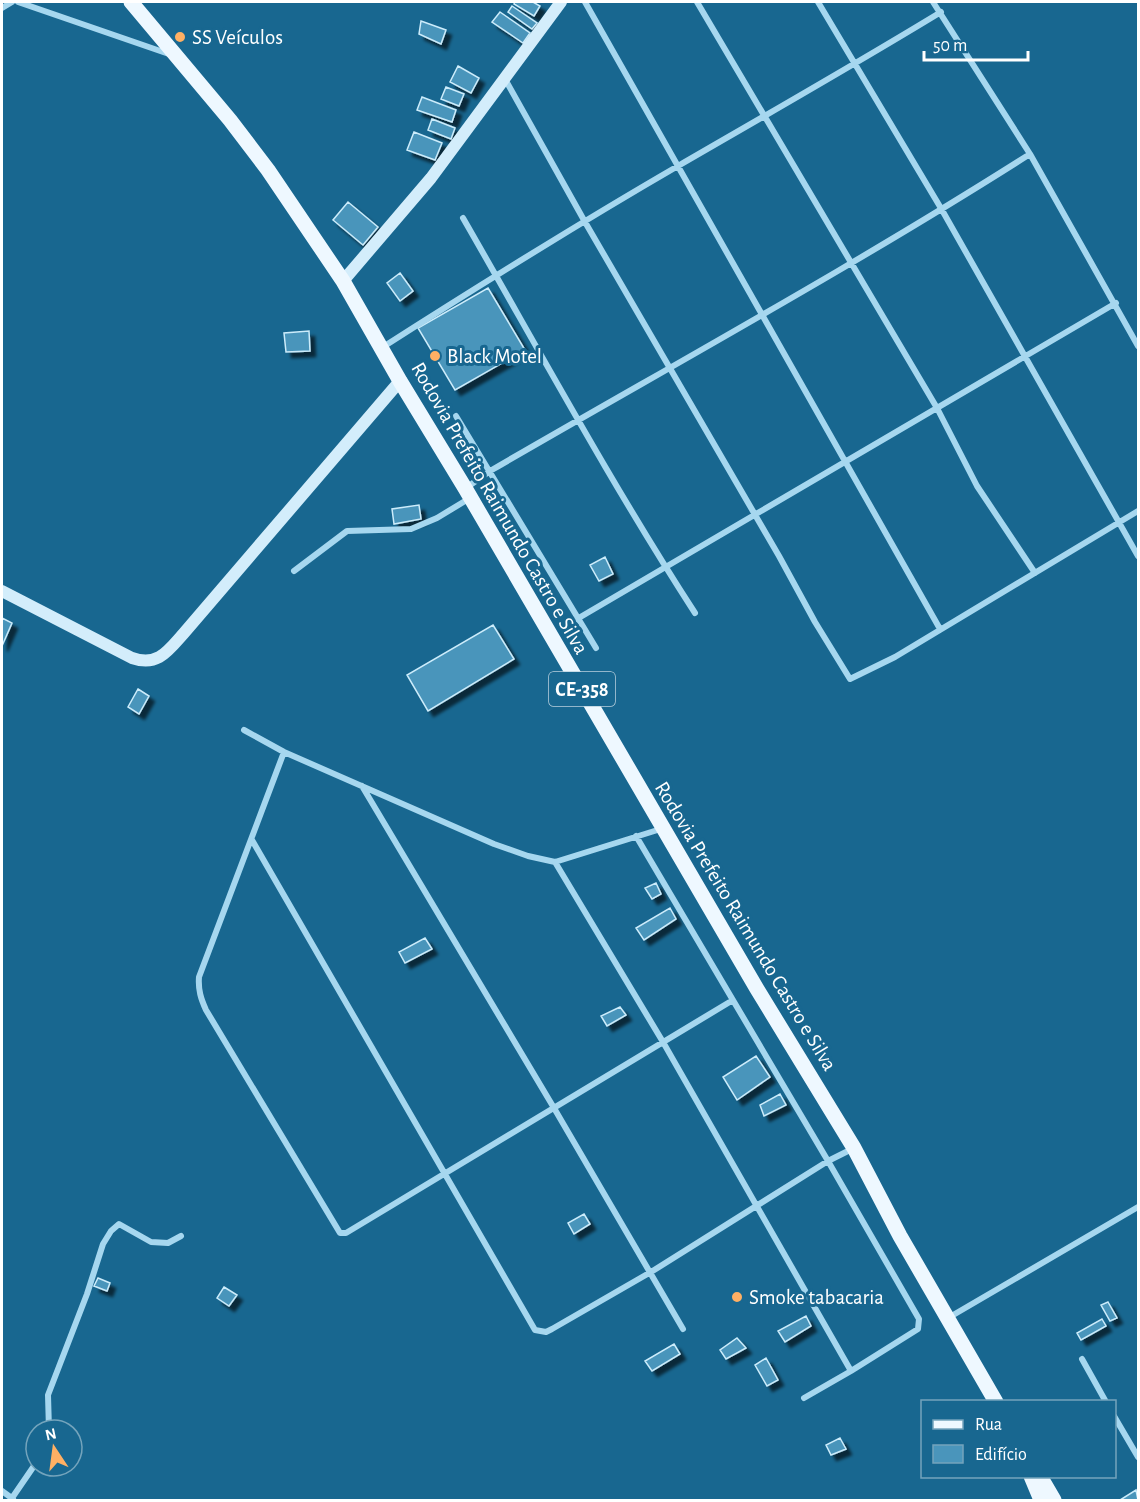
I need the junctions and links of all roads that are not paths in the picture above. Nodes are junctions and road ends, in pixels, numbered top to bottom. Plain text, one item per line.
1 (12, 2) edge
2 (18, 2) edge
3 (131, 2) edge
4 (561, 2) edge
5 (585, 2) edge
6 (697, 2) edge
7 (818, 2) edge
8 (933, 2) edge
9 (2, 8) edge
10 (941, 12) junction
11 (176, 56) junction
12 (857, 63) junction
13 (505, 78) junction
14 (764, 117) junction
15 (1030, 154) junction
16 (678, 166) junction
17 (942, 210) junction
18 (463, 218) dead end
19 (585, 222) junction
20 (853, 263) junction
21 (496, 275) junction
22 (343, 281) junction
23 (1116, 303) junction
24 (763, 315) junction
25 (1138, 346) edge
26 (382, 347) junction
27 (1026, 357) junction
28 (669, 367) junction
29 (400, 381) junction
30 (937, 408) junction
31 (456, 416) dead end
32 (579, 420) junction
33 (845, 462) junction
34 (490, 471) junction
35 (468, 493) junction
36 (1138, 511) edge
37 (754, 515) junction
38 (1119, 521) junction
39 (1138, 556) edge
40 (665, 567) junction
41 (294, 571) dead end
42 (1035, 573) junction
43 (2, 591) edge
44 (695, 613) dead end
45 (577, 619) junction
46 (940, 629) junction
47 (596, 648) dead end
48 (244, 730) dead end
49 (284, 752) junction
50 (362, 786) junction
51 (664, 828) junction
52 (636, 836) junction
53 (252, 840) junction
54 (555, 862) junction
55 (733, 1000) junction
56 (663, 1042) junction
57 (554, 1108) junction
58 (854, 1148) junction
59 (828, 1161) junction
60 (445, 1174) junction
61 (756, 1206) junction
62 (1138, 1207) edge
63 (181, 1236) dead end
64 (651, 1272) junction
65 (948, 1318) junction
66 (683, 1329) dead end
67 (1082, 1359) dead end
68 (851, 1371) junction
69 (804, 1398) dead end
70 (995, 1400) edge
71 (1105, 1400) edge
72 (49, 1418) edge
73 (1116, 1419) edge
74 (1138, 1457) edge
75 (27, 1478) edge
76 (1032, 1478) edge
77 (1041, 1478) edge
78 (2, 1491) edge
79 (14, 1499) edge
80 (1041, 1500) edge
81 (1054, 1500) edge

1 - 9 street
2 - 11 street
3 - 11 main road, Rodovia Prefeito Raimundo Castro e Silva / CE-358
4 - 13 street
5 - 16 street
6 - 14 street
7 - 12 street
8 - 10 street
10 - 12 street
10 - 15 street
11 - 22 main road, Rodovia Prefeito Raimundo Castro e Silva / CE-358
12 - 14 street
12 - 17 street
13 - 19 street
13 - 22 street
14 - 16 street
14 - 20 street
15 - 17 street
15 - 23 street
16 - 19 street
16 - 24 street
17 - 20 street
17 - 27 street
18 - 21 street
19 - 21 street
19 - 28 street
20 - 24 street
20 - 30 street
21 - 26 street
21 - 32 street
22 - 26 main road, Rodovia Prefeito Raimundo Castro e Silva / CE-358
23 - 25 street
23 - 27 street
24 - 28 street
24 - 33 street
26 - 29 main road, Rodovia Prefeito Raimundo Castro e Silva / CE-358
27 - 30 street
27 - 38 street
28 - 32 street
28 - 37 street
29 - 35 main road, Rodovia Prefeito Raimundo Castro e Silva / CE-358
29 - 43 street
30 - 33 street
30 - 42 street
31 - 34 street
32 - 34 street
32 - 40 street
33 - 37 street
33 - 46 street
34 - 35 street
34 - 45 street
35 - 41 street
35 - 51 main road, Rodovia Prefeito Raimundo Castro e Silva / CE-358
36 - 38 street
37 - 40 street
37 - 46 street
38 - 39 street
38 - 42 street
40 - 44 street
40 - 45 street
42 - 46 street
45 - 47 street
48 - 49 street
49 - 50 street
49 - 53 street
50 - 54 street
50 - 57 street
51 - 52 street
51 - 58 main road, Rodovia Prefeito Raimundo Castro e Silva / CE-358
52 - 54 street
52 - 55 street
53 - 60 street
53 - 60 street
54 - 56 street
55 - 56 street
55 - 59 street
56 - 57 street
56 - 61 street
57 - 60 street
57 - 64 street
58 - 59 street
58 - 65 main road, Rodovia Prefeito Raimundo Castro e Silva / CE-358
59 - 61 street
59 - 68 street
60 - 64 street
61 - 64 street
61 - 68 street
62 - 65 street
63 - 72 street
64 - 66 street
65 - 70 main road, Rodovia Prefeito Raimundo Castro e Silva / CE-358
67 - 71 street
68 - 69 street
73 - 74 street
75 - 79 street
76 - 80 main road
77 - 81 main road
78 - 79 street

